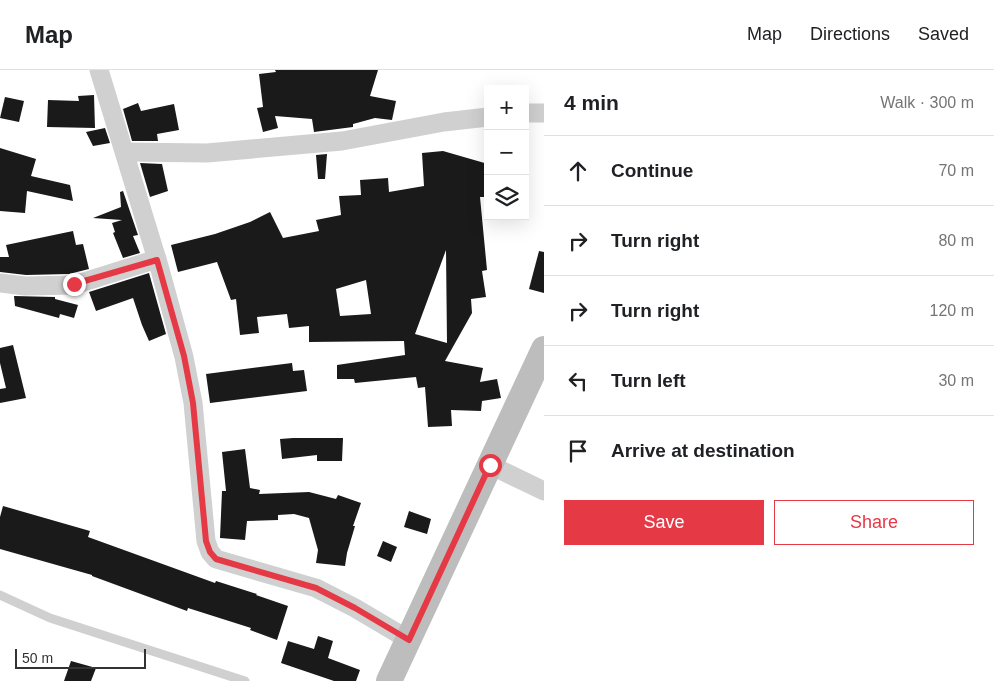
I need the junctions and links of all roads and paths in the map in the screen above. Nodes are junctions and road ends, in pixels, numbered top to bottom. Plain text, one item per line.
1 (99, 70) edge
2 (529, 113) edge
3 (544, 113) edge
4 (484, 117) edge
5 (125, 152) junction
6 (157, 260) junction
7 (0, 283) edge
8 (544, 349) edge
9 (490, 465) junction
10 (544, 491) edge
11 (0, 595) edge
12 (409, 640) junction
13 (221, 677) edge
14 (245, 681) edge
15 (389, 681) edge

1 - 5 street
2 - 3 street
4 - 5 street
5 - 6 street
6 - 7 street
6 - 12 street
8 - 9 main road
9 - 10 street
9 - 12 main road
11 - 13 lane
12 - 15 main road
13 - 14 lane

